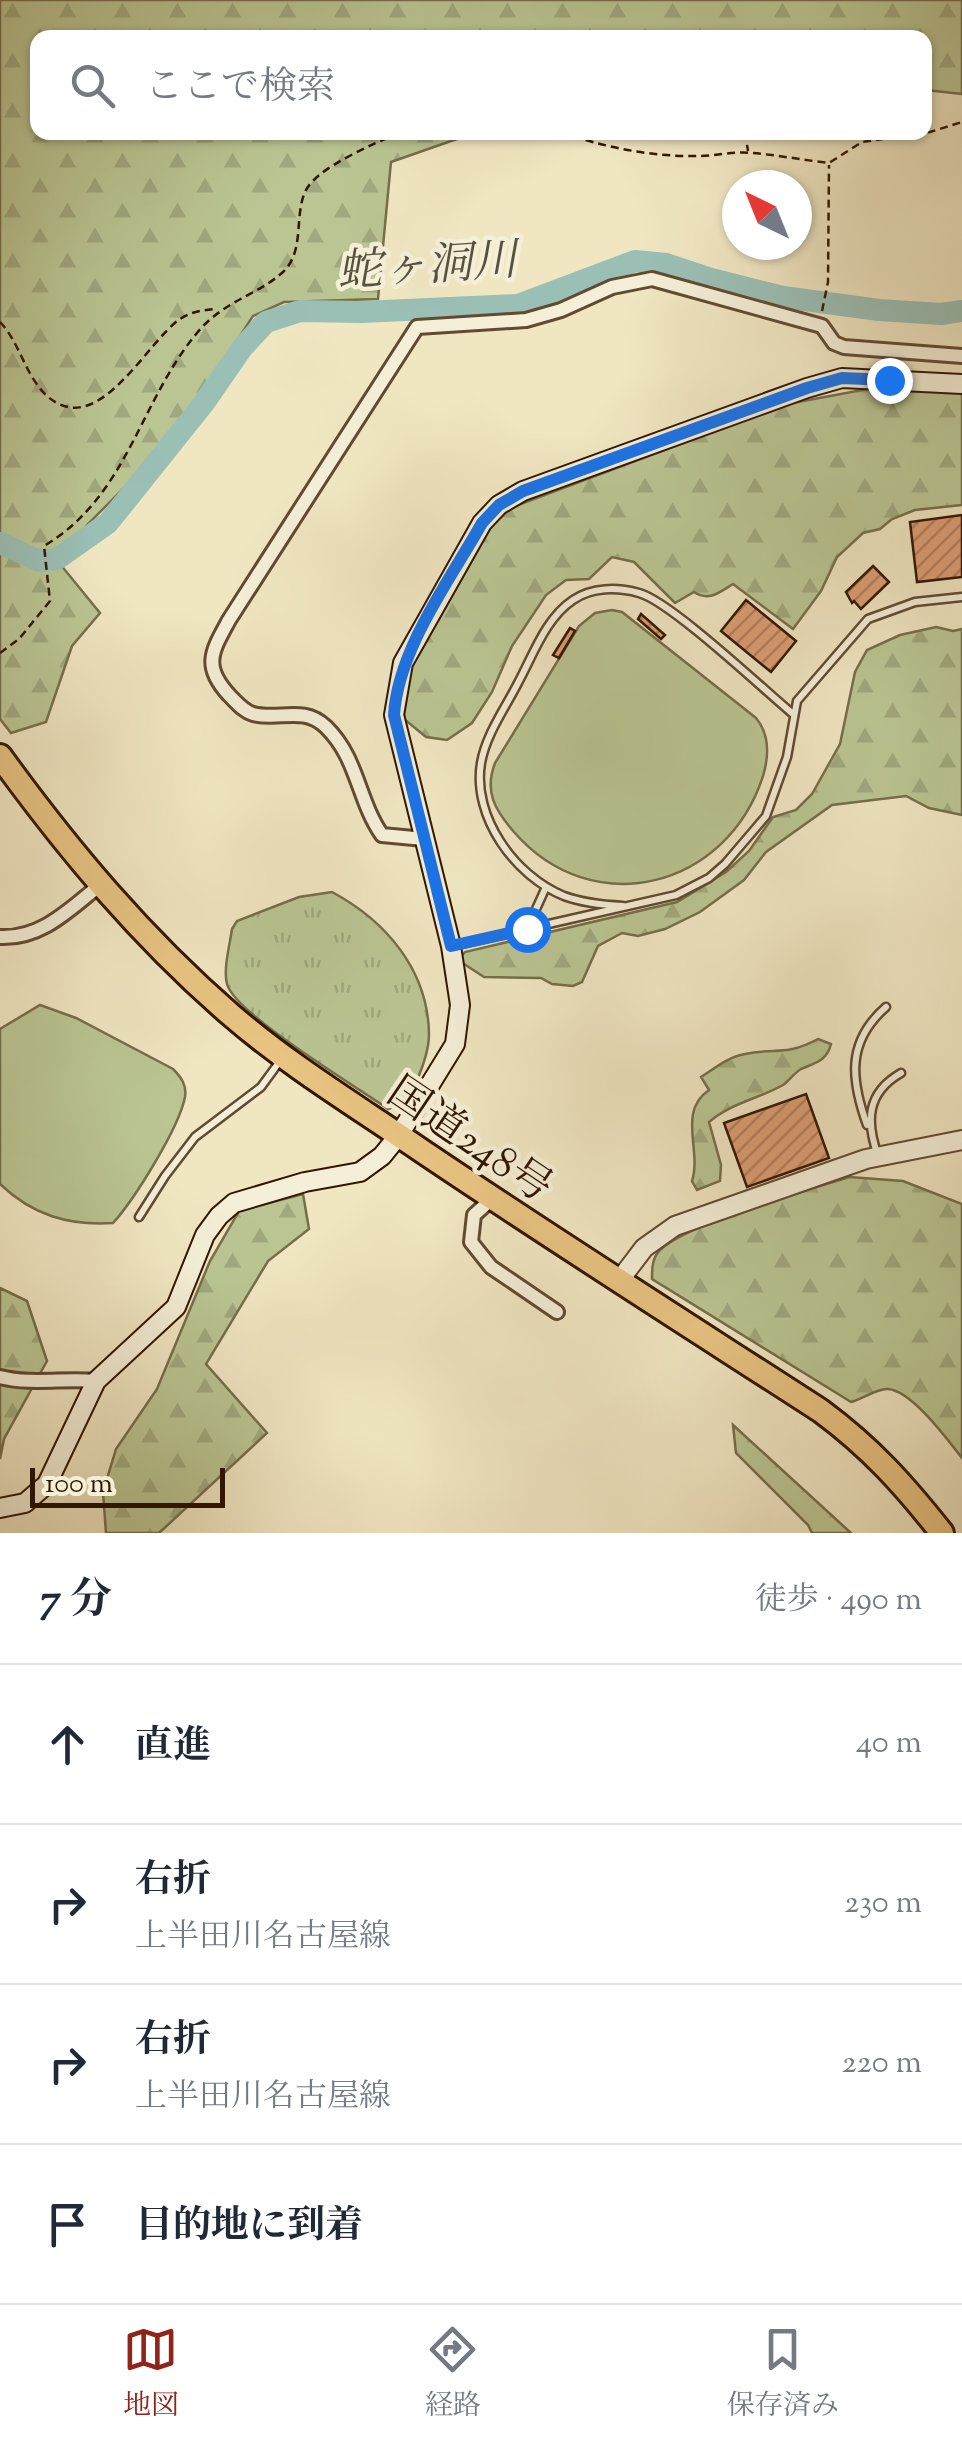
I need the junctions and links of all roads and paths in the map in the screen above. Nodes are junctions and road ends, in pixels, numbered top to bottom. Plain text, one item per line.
1 (962, 122) edge
2 (932, 131) edge
3 (385, 140) edge
4 (582, 140) edge
5 (746, 140) edge
6 (876, 140) edge
7 (748, 152) junction
8 (828, 164) junction
9 (221, 309) junction
10 (821, 319) dead end
11 (0, 322) edge
12 (962, 356) edge
13 (962, 384) edge
14 (962, 598) edge
15 (0, 653) edge
16 (793, 714) junction
17 (0, 756) edge
18 (424, 839) junction
19 (100, 886) junction
20 (546, 887) junction
21 (624, 906) junction
22 (527, 929) junction
23 (0, 937) edge
24 (451, 946) junction
25 (886, 1007) dead end
26 (284, 1056) junction
27 (900, 1072) dead end
28 (868, 1125) junction
29 (399, 1135) junction
30 (962, 1140) edge
31 (878, 1157) junction
32 (493, 1198) junction
33 (139, 1217) dead end
34 (619, 1281) junction
35 (557, 1312) dead end
36 (0, 1377) edge
37 (96, 1380) junction
38 (0, 1508) edge
39 (942, 1533) edge

1 - 2 path
3 - 9 path
4 - 7 path
5 - 7 path
6 - 8 path
7 - 8 path
8 - 10 path
9 - 11 path
9 - 15 path
12 - 18 street
13 - 18 main road
14 - 16 lane
16 - 20 lane
16 - 21 lane
17 - 19 highway, 国道248号
18 - 24 main road
19 - 23 street
19 - 26 highway, 国道248号
20 - 21 lane
20 - 22 lane
21 - 22 lane
22 - 24 lane
24 - 29 main road
25 - 28 lane
26 - 29 highway, 国道248号
26 - 33 lane
27 - 28 lane
28 - 31 lane
29 - 32 highway, 国道248号
29 - 37 main road
30 - 31 main road
31 - 34 main road
32 - 34 highway, 国道248号
32 - 35 street
34 - 39 highway, 国道248号
36 - 37 street
37 - 38 main road

